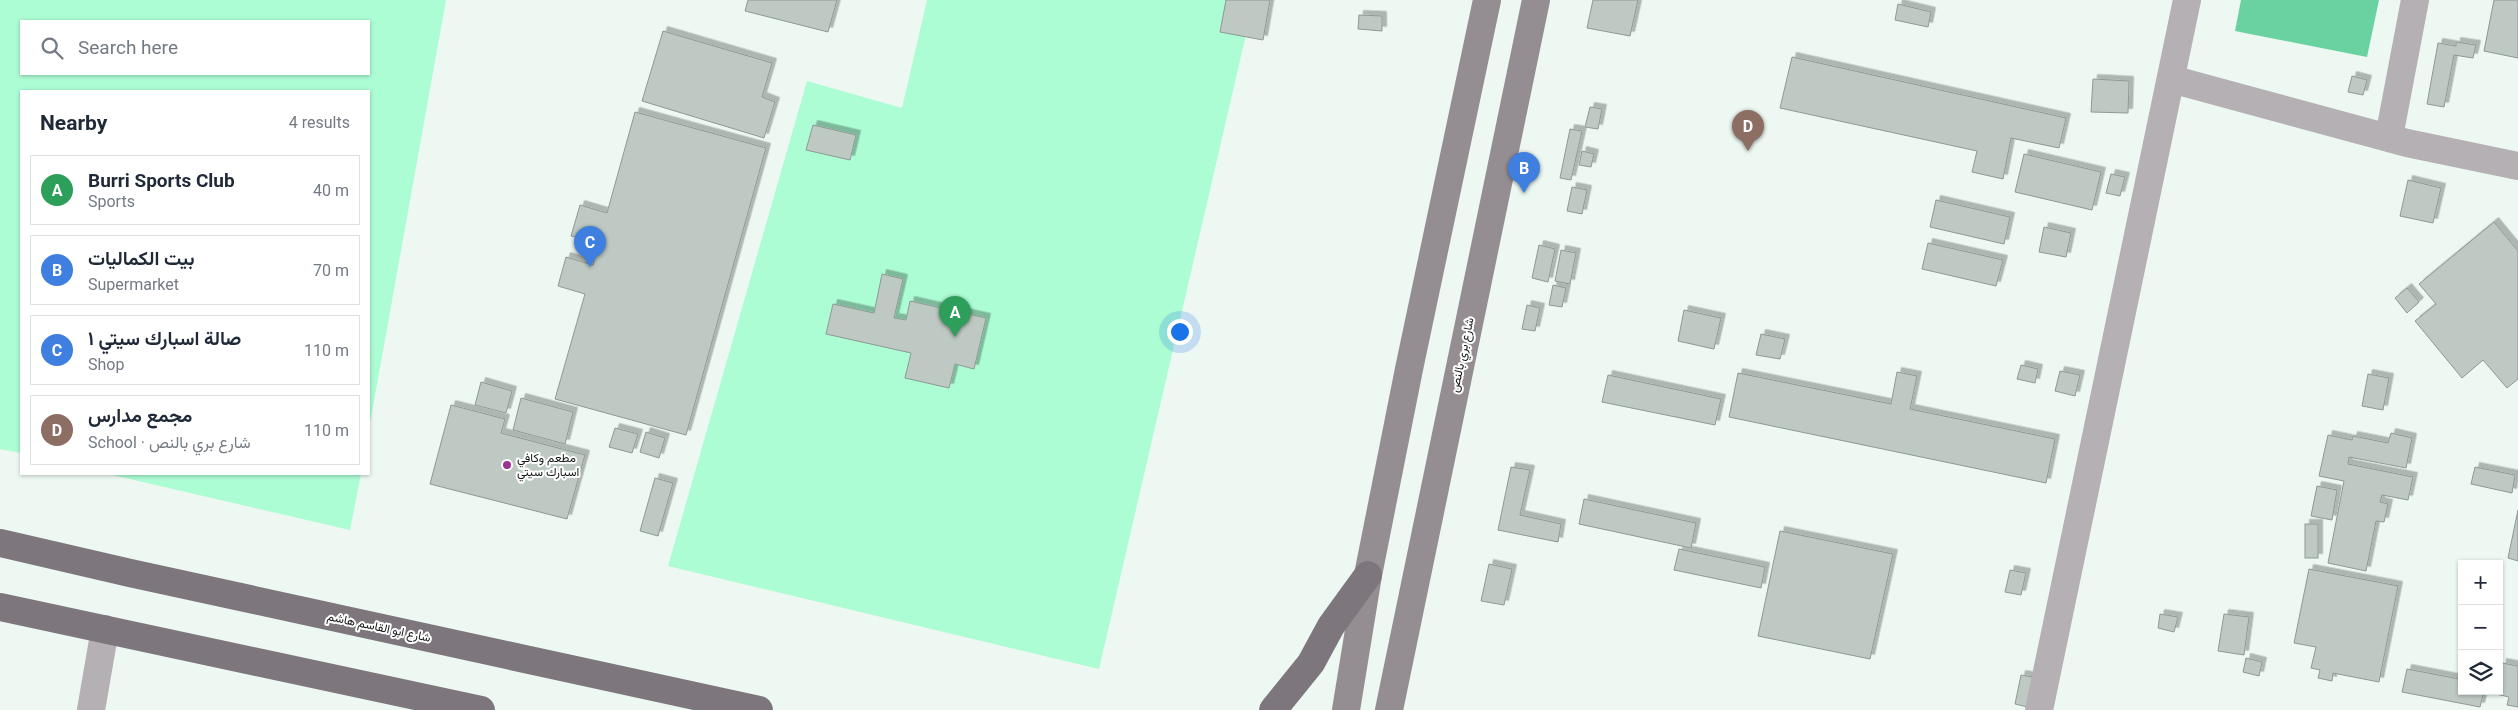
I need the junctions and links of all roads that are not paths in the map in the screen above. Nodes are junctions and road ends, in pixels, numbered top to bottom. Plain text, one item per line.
1 (1487, 0) edge
2 (1536, 0) edge
3 (2187, 0) edge
4 (2415, 0) edge
5 (2171, 79) junction
6 (2389, 137) junction
7 (2518, 166) edge
8 (0, 543) edge
9 (1368, 575) junction
10 (0, 606) edge
11 (105, 629) junction
12 (91, 710) edge
13 (480, 710) edge
14 (759, 710) edge
15 (1273, 710) edge
16 (1346, 710) edge
17 (1389, 710) edge
18 (2039, 710) edge

1 - 9 main road
2 - 17 main road, شارع بري بالنص
3 - 5 street
4 - 6 street
5 - 6 street
5 - 18 street
6 - 7 street
8 - 14 main road, شارع ابو القاسم هاشم
9 - 15 main road
9 - 16 main road
10 - 11 main road
11 - 12 street
11 - 13 main road

